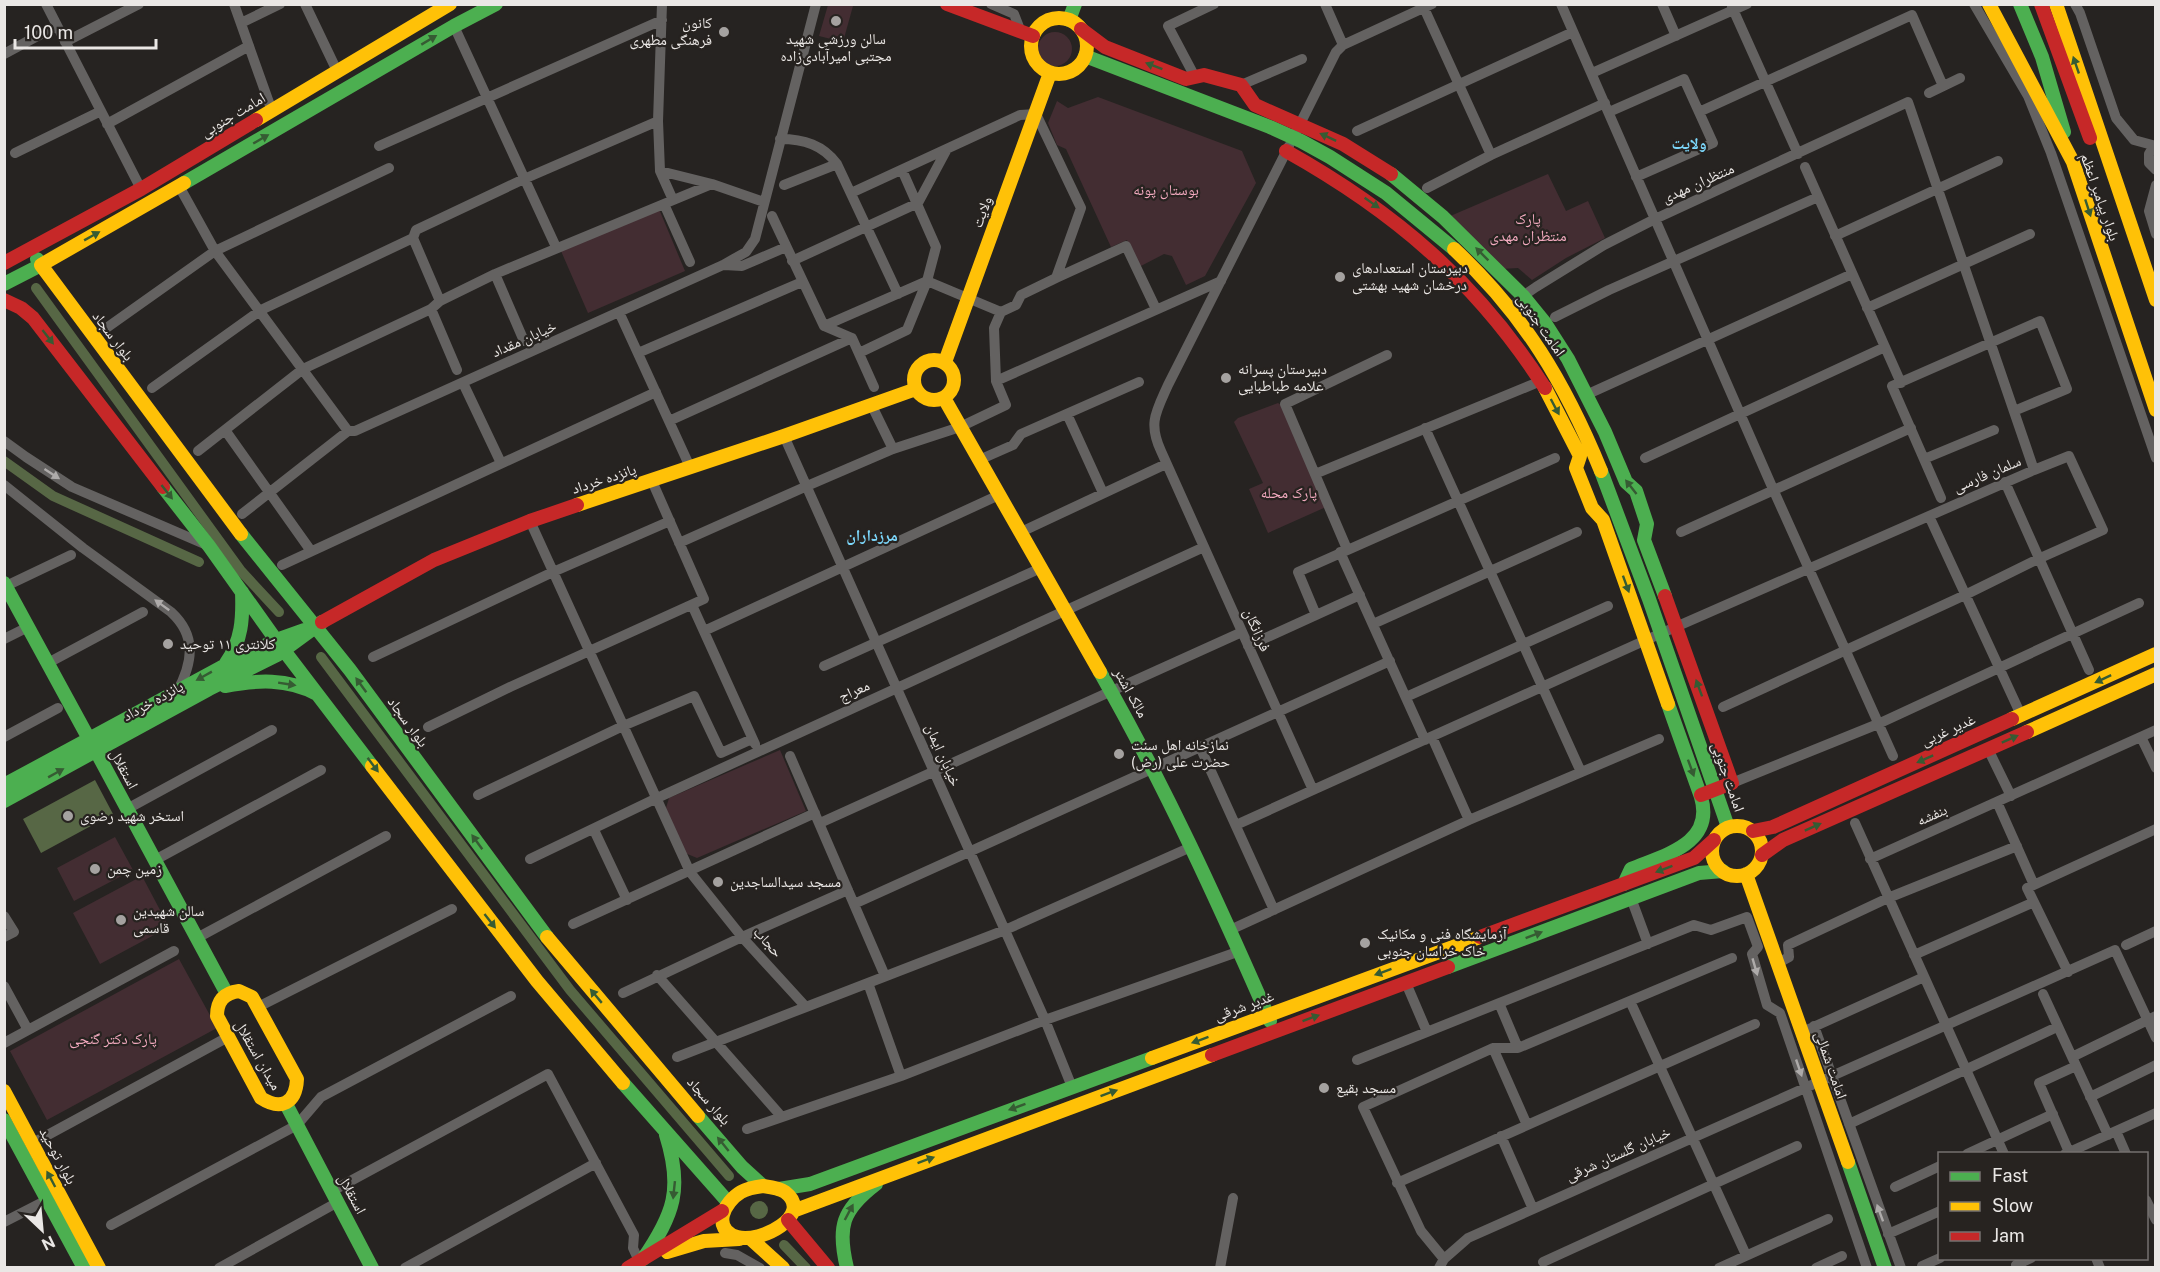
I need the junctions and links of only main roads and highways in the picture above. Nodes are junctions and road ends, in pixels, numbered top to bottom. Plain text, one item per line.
1 (496, 4) edge
2 (947, 4) edge
3 (1075, 4) edge
4 (1989, 4) edge
5 (2020, 4) edge
6 (2042, 4) edge
7 (2056, 4) edge
8 (446, 5) edge
9 (1069, 20) junction
10 (454, 26) junction
11 (1081, 29) junction
12 (1027, 34) junction
13 (1085, 56) junction
14 (360, 59) junction
15 (1050, 73) junction
16 (370, 75) junction
17 (1286, 151) road end
18 (2073, 162) junction
19 (170, 172) junction
20 (179, 186) junction
21 (2133, 236) junction
22 (31, 249) junction
23 (4, 263) edge
24 (41, 265) junction
25 (4, 284) edge
26 (4, 300) edge
27 (2156, 300) edge
28 (1521, 321) junction
29 (1505, 329) junction
30 (945, 362) junction
31 (916, 389) junction
32 (944, 398) junction
33 (2156, 410) edge
34 (1606, 481) junction
35 (1586, 489) junction
36 (1642, 508) junction
37 (1619, 517) junction
38 (5, 585) edge
39 (243, 592) junction
40 (315, 626) junction
41 (280, 645) junction
42 (2156, 654) edge
43 (224, 666) junction
44 (2156, 674) edge
45 (208, 689) junction
46 (321, 696) junction
47 (93, 745) junction
48 (4, 786) edge
49 (1715, 790) junction
50 (1701, 795) junction
51 (4, 801) edge
52 (1728, 827) junction
53 (1753, 831) junction
54 (1714, 840) junction
55 (1762, 855) junction
56 (1723, 871) junction
57 (1746, 874) junction
58 (1624, 884) junction
59 (227, 994) junction
60 (1268, 1015) junction
61 (1275, 1032) junction
62 (4, 1091) edge
63 (286, 1104) junction
64 (5, 1123) edge
65 (666, 1133) junction
66 (889, 1174) junction
67 (763, 1186) junction
68 (779, 1189) junction
69 (725, 1207) junction
70 (791, 1215) junction
71 (747, 1239) junction
72 (637, 1263) edge
73 (84, 1268) edge
74 (99, 1268) edge
75 (372, 1268) edge
76 (783, 1268) edge
77 (828, 1268) edge
78 (847, 1268) edge
79 (1885, 1268) edge

1 - 10 main road
2 - 12 main road
3 - 9 main road
4 - 18 main road, بلوار پیامبر اعظم
5 - 18 main road
6 - 21 main road
21 -> 7 main road, بلوار پیامبر اعظم
8 - 10 main road
8 - 14 main road, امامت جنوبی
9 - 11 main road
9 - 12 main road
16 -> 10 main road
11 - 13 main road
36 -> 11 main road
12 - 15 main road
13 - 15 main road
13 - 28 main road, امامت جنوبی
14 - 16 main road
14 - 19 main road, امامت جنوبی
15 - 30 main road, ولایت
20 -> 16 main road
17 -> 29 main road
18 -> 33 main road, بلوار پیامبر اعظم
19 - 20 main road
19 - 22 main road, امامت جنوبی
24 -> 20 main road
21 - 27 main road, بلوار پیامبر اعظم
22 - 23 main road, امامت جنوبی
22 - 24 main road, بلوار سجاد
24 - 25 main road
24 - 40 main road, بلوار سجاد
26 -> 39 main road
28 - 29 main road
28 - 34 main road, امامت جنوبی
29 -> 35 main road
30 - 31 main road
30 - 32 main road
31 - 32 main road
31 - 40 main road, پانزده خرداد
32 - 60 main road, مالک اشتر
34 - 35 main road
34 - 37 main road, امامت جنوبی
35 -> 50 main road
36 - 37 main road
49 -> 36 main road
37 - 49 main road, امامت جنوبی
38 - 47 main road, استقلال
39 - 41 main road
39 - 43 main road
40 - 41 main road, پانزده خرداد
67 -> 40 main road, بلوار سجاد
41 - 43 main road, پانزده خرداد
41 - 45 main road, پانزده خرداد
41 - 46 main road
42 -> 53 main road, غدیر غربی
43 -> 47 main road, پانزده خرداد
55 -> 44 main road
45 -> 46 main road
45 - 47 main road, پانزده خرداد
46 -> 65 main road
47 - 48 main road, پانزده خرداد
51 -> 47 main road, پانزده خرداد
47 - 59 main road, استقلال
49 - 50 main road
49 - 52 main road, امامت جنوبی
50 - 58 main road
52 - 53 main road
52 - 54 main road
53 - 55 main road
54 - 56 main road
54 -> 58 main road, غدیر شرقی
55 - 57 main road
56 - 57 main road
61 -> 56 main road
57 - 79 main road, امامت شمالی
58 -> 60 main road, غدیر شرقی
59 - 63 main road, میدان استقلال
59 - 63 main road, میدان استقلال
60 - 61 main road, مالک اشتر
60 -> 68 main road, غدیر شرقی
66 -> 61 main road
74 -> 62 main road, بلوار توحید
63 - 75 main road, استقلال
64 - 73 main road, بلوار توحید
65 - 69 main road
65 -> 72 main road
66 - 70 main road
78 -> 66 main road
67 - 68 main road
67 - 69 main road
68 - 70 main road
69 - 71 main road
69 - 72 main road
70 - 71 main road
70 - 77 main road
71 - 72 main road
71 - 76 main road

